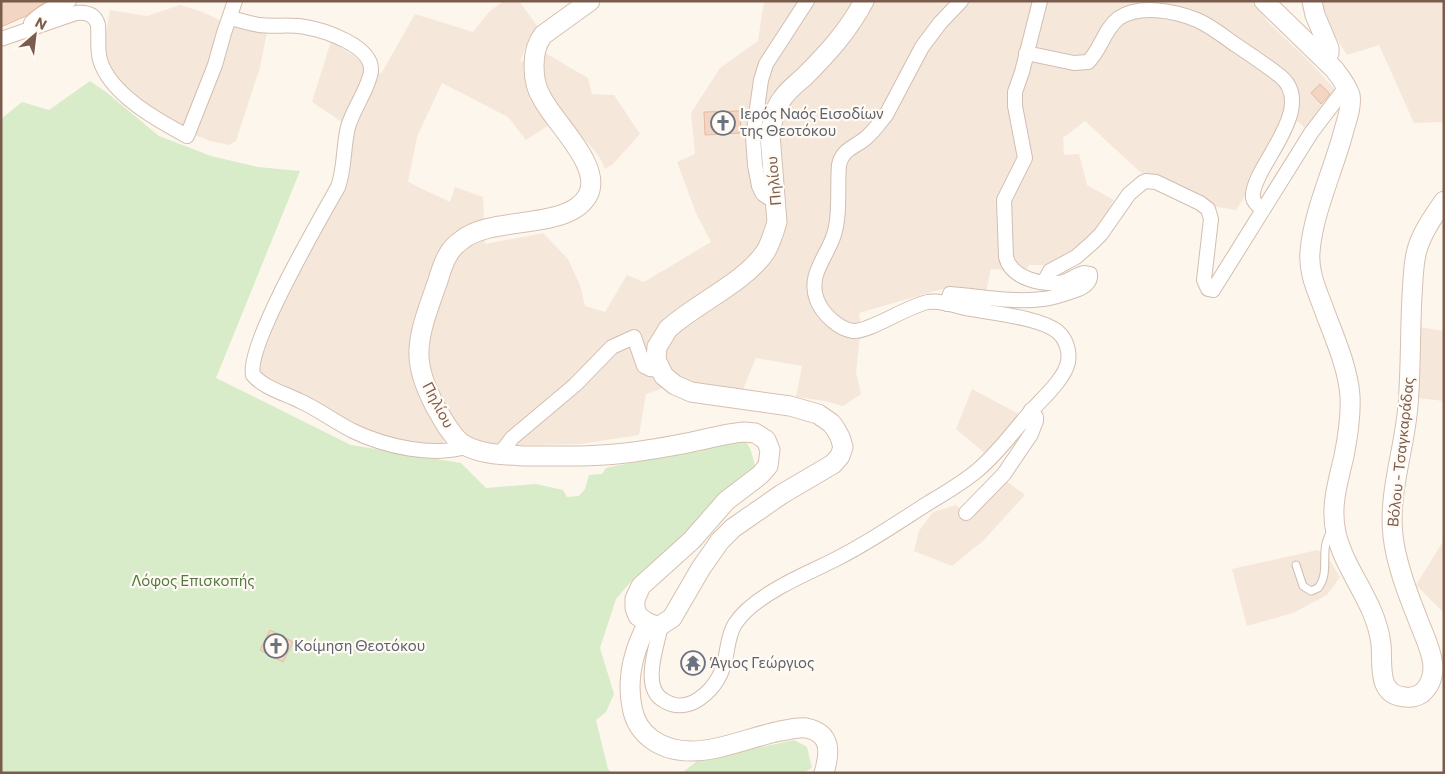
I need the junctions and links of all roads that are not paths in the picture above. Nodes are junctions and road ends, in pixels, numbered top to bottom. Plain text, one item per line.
1 (68, 1) edge
2 (235, 1) edge
3 (590, 1) edge
4 (807, 1) edge
5 (864, 1) edge
6 (961, 1) edge
7 (1040, 1) edge
8 (1264, 1) edge
9 (1312, 1) edge
10 (230, 18) junction
11 (32, 28) junction
12 (1, 38) edge
13 (1026, 53) junction
14 (1325, 59) junction
15 (1346, 87) junction
16 (776, 200) junction
17 (1444, 201) edge
18 (1263, 209) junction
19 (1044, 282) junction
20 (947, 304) junction
21 (660, 370) junction
22 (1031, 410) junction
23 (468, 446) junction
24 (500, 454) junction
25 (966, 513) dead end
26 (1335, 528) junction
27 (1296, 566) dead end
28 (655, 624) junction
29 (824, 773) edge

1 - 11 street
2 - 10 street
3 - 23 main road, Πηλίου
4 - 16 street
5 - 16 main road, Πηλίου
6 - 20 street
7 - 13 street
8 - 14 main road
9 - 14 main road
10 - 11 street
10 - 23 street
11 - 12 street
13 - 18 street
13 - 19 street
14 - 15 main road
15 - 18 street
15 - 26 main road, Βόλου - Τσαγκαράδας
16 - 21 main road, Πηλίου
17 - 26 main road, Βόλου - Τσαγκαράδας
18 - 19 street
19 - 20 street
20 - 22 street
21 - 24 street
21 - 28 main road
22 - 25 street
22 - 28 street
23 - 24 main road, Πηλίου
24 - 28 main road, Πηλίου
26 - 27 lane
28 - 29 main road

